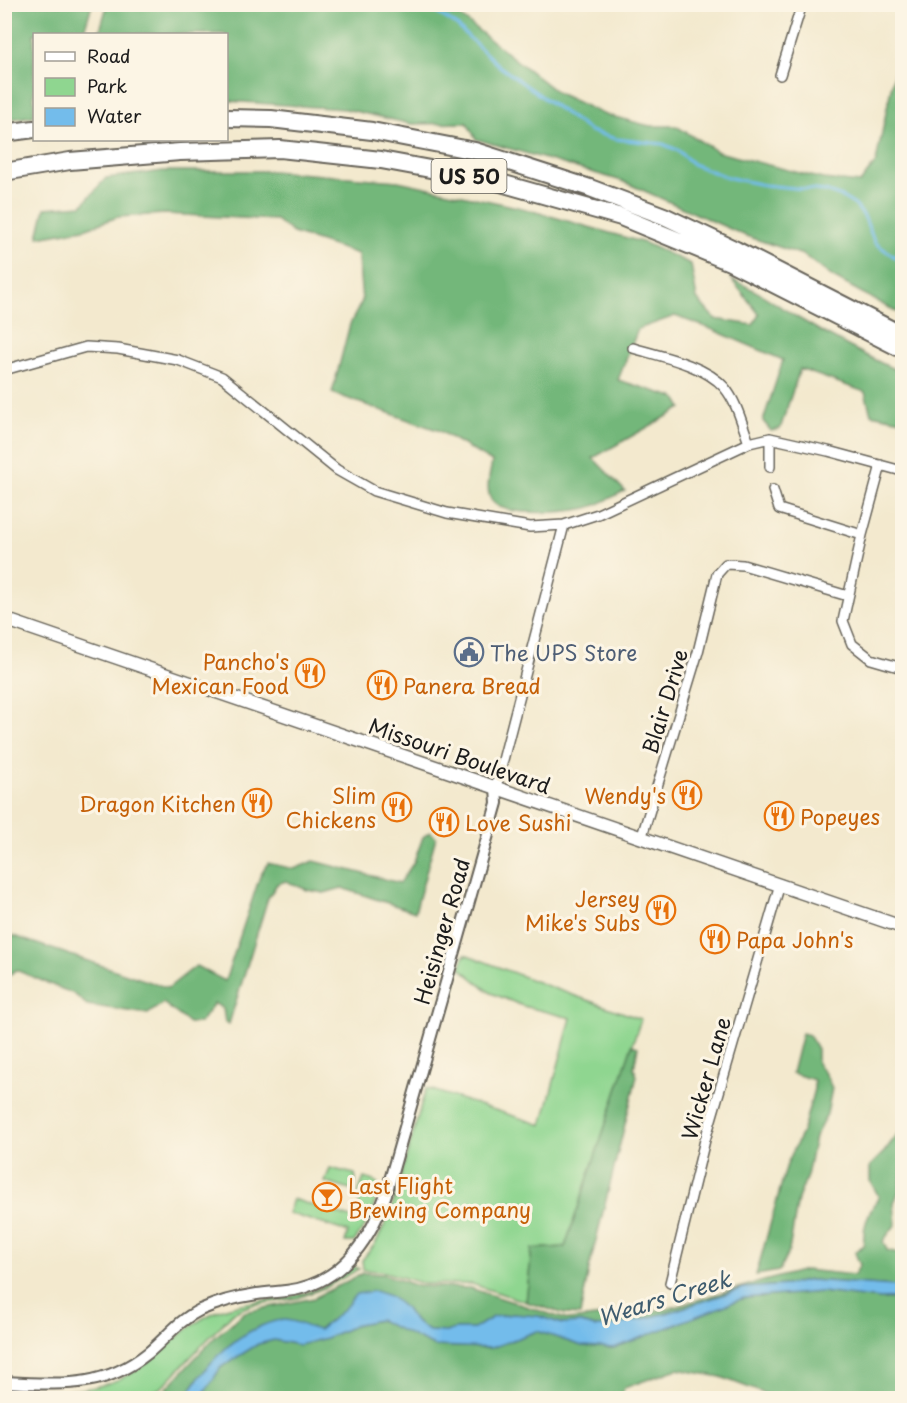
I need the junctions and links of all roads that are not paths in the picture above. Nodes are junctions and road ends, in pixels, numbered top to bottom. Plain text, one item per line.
1 (802, 4) edge
2 (780, 75) dead end
3 (228, 118) edge
4 (33, 129) edge
5 (4, 133) edge
6 (4, 172) edge
7 (847, 320) junction
8 (903, 333) edge
9 (633, 348) dead end
10 (903, 349) edge
11 (903, 357) edge
12 (4, 370) edge
13 (770, 438) junction
14 (749, 443) junction
15 (880, 465) junction
16 (770, 467) dead end
17 (903, 471) edge
18 (773, 490) dead end
19 (564, 525) junction
20 (862, 535) junction
21 (848, 596) junction
22 (4, 619) edge
23 (903, 668) edge
24 (496, 787) junction
25 (642, 837) junction
26 (780, 884) junction
27 (903, 927) edge
28 (670, 1284) dead end
29 (4, 1382) edge

1 - 2 street
3 - 8 highway, US 50
4 - 5 highway
6 - 7 highway, US 50
7 - 10 highway, US 50
7 - 11 highway
9 - 14 street
12 - 19 street
13 - 14 street
13 - 15 street
13 - 16 street
14 - 19 street
15 - 17 street
15 - 20 street
18 - 20 street
19 - 24 street, Heisinger Road
20 - 21 street
21 - 23 street
21 - 25 street, Blair Drive
22 - 24 main road, Missouri Boulevard
24 - 25 main road, Missouri Boulevard
24 - 29 street, Heisinger Road
25 - 26 main road, Missouri Boulevard
26 - 27 main road, Missouri Boulevard
26 - 28 street, Wicker Lane

